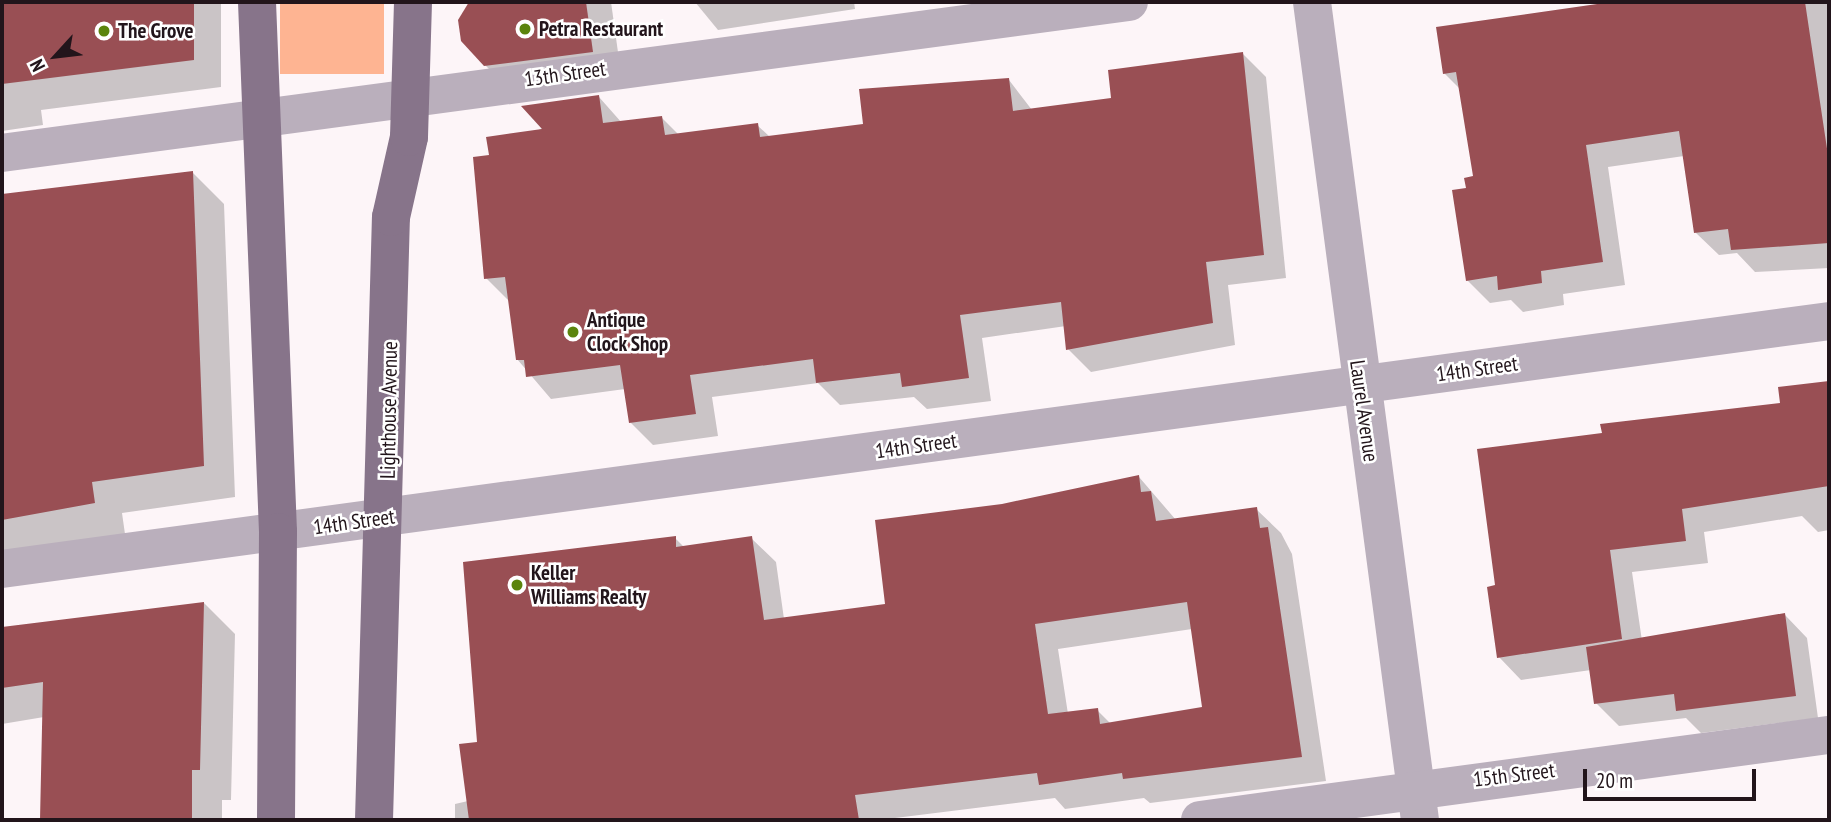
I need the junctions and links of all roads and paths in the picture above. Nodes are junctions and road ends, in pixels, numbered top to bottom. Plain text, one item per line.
1 (257, 2) edge
2 (413, 2) edge
3 (1129, 2) edge
4 (1312, 2) edge
5 (412, 95) junction
6 (263, 116) junction
7 (2, 153) edge
8 (1829, 321) edge
9 (1360, 385) junction
10 (387, 517) junction
11 (278, 532) junction
12 (2, 569) edge
13 (1829, 735) edge
14 (1418, 804) edge
15 (275, 820) edge
16 (374, 820) edge
17 (1200, 820) edge

1 - 6 main road
2 - 5 main road, Lighthouse Avenue
3 - 5 street, 13th Street
4 - 9 street, Laurel Avenue
5 - 6 street, 13th Street
5 - 10 main road, Lighthouse Avenue
6 - 7 street, 13th Street
6 - 11 main road
8 - 9 street, 14th Street
9 - 10 street, 14th Street
9 - 14 street, Laurel Avenue
10 - 11 street, 14th Street
10 - 16 main road, Lighthouse Avenue
11 - 12 street, 14th Street
11 - 15 main road
13 - 14 street, 15th Street
14 - 17 street, 15th Street

